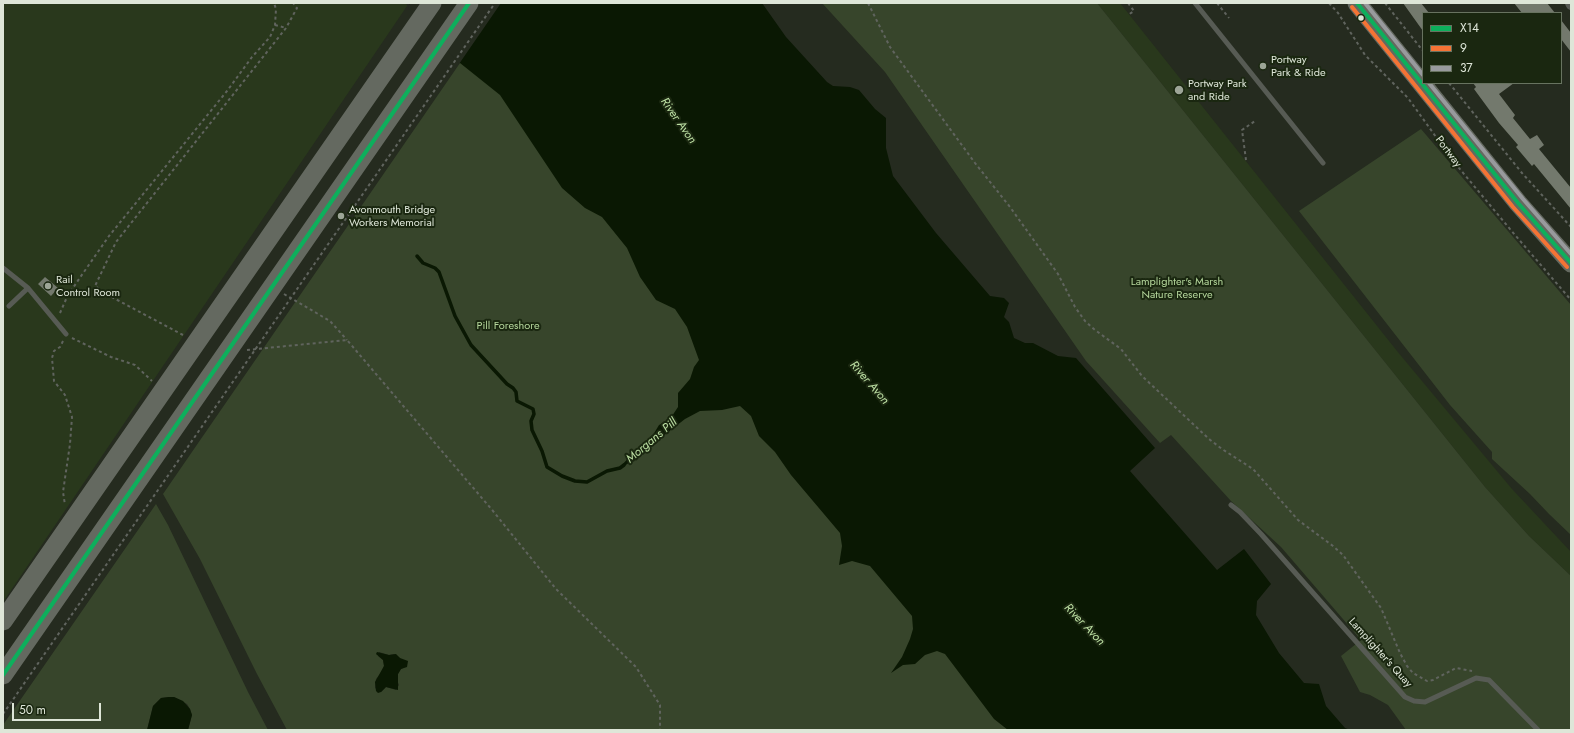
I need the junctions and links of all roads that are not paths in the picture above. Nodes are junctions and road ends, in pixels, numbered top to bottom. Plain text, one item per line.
1 (432, 3) edge
2 (469, 3) edge
3 (1195, 3) edge
4 (1357, 3) edge
5 (1422, 84) edge
6 (1422, 84) edge
7 (1323, 163) dead end
8 (1571, 263) edge
9 (3, 268) edge
10 (28, 288) junction
11 (9, 306) dead end
12 (65, 336) road end
13 (1231, 505) dead end
14 (3, 621) edge
15 (3, 675) edge
16 (1538, 730) edge

1 - 14 highway
2 - 15 highway
3 - 7 lane
4 - 6 highway, Portway
5 - 8 highway, Portway
9 - 10 lane
10 - 11 lane
10 - 12 lane
13 - 16 lane, Lamplighter's Quay

